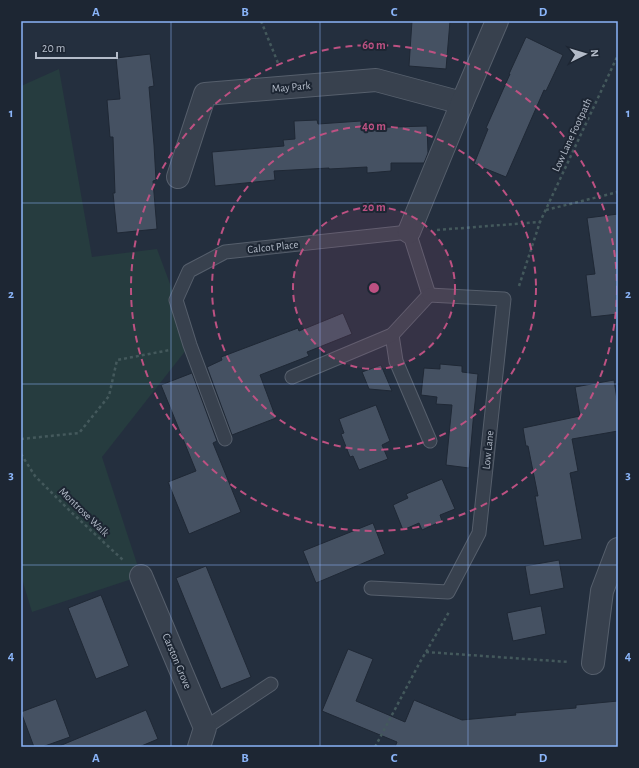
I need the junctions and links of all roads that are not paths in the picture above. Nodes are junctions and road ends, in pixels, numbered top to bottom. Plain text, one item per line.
1 (497, 21) edge
2 (462, 103) junction
3 (178, 176) dead end
4 (409, 232) junction
5 (429, 295) junction
6 (392, 335) junction
7 (292, 377) dead end
8 (224, 439) dead end
9 (430, 441) dead end
10 (618, 549) edge
11 (141, 576) road end
12 (371, 588) dead end
13 (593, 663) road end
14 (271, 684) dead end
15 (202, 737) edge

1 - 2 street
2 - 3 street, May Park
2 - 4 street
4 - 5 lane
4 - 8 lane, Calcot Place
5 - 6 lane
5 - 12 lane, Low Lane
6 - 7 lane
6 - 9 lane
10 - 13 street
11 - 15 street, Carston Grove
14 - 15 lane

